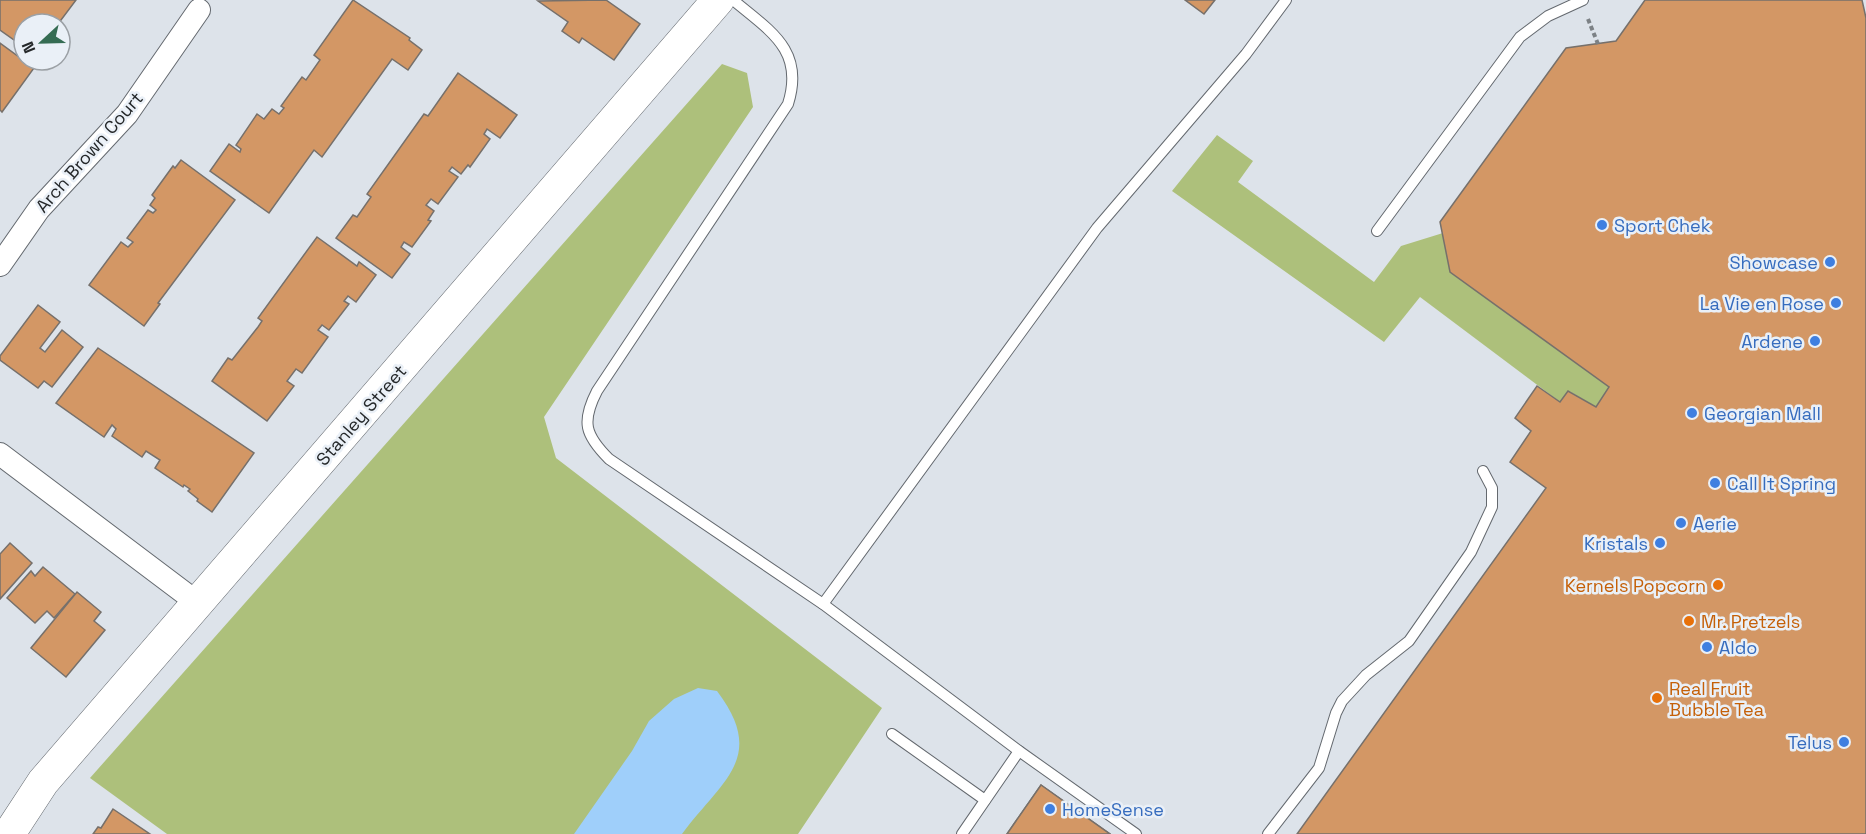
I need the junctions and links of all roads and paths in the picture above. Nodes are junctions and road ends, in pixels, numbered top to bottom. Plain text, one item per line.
1 (718, 0) edge
2 (734, 0) edge
3 (1286, 0) edge
4 (1583, 1) edge
5 (199, 10) dead end
6 (1598, 44) dead end
7 (1377, 231) dead end
8 (0, 265) edge
9 (0, 454) edge
10 (1483, 471) dead end
11 (199, 604) junction
12 (823, 604) junction
13 (892, 734) dead end
14 (1019, 751) junction
15 (985, 800) junction
16 (9, 834) edge
17 (962, 834) edge
18 (1136, 834) edge
19 (1268, 834) edge

1 - 11 street, Stanley Street
2 - 12 lane
3 - 12 lane
4 - 6 path
4 - 7 lane
5 - 8 street, Arch Brown Court
9 - 11 street
10 - 19 lane
11 - 16 street, Stanley Street
12 - 14 lane
13 - 15 lane
14 - 15 lane
14 - 18 lane
15 - 17 lane

